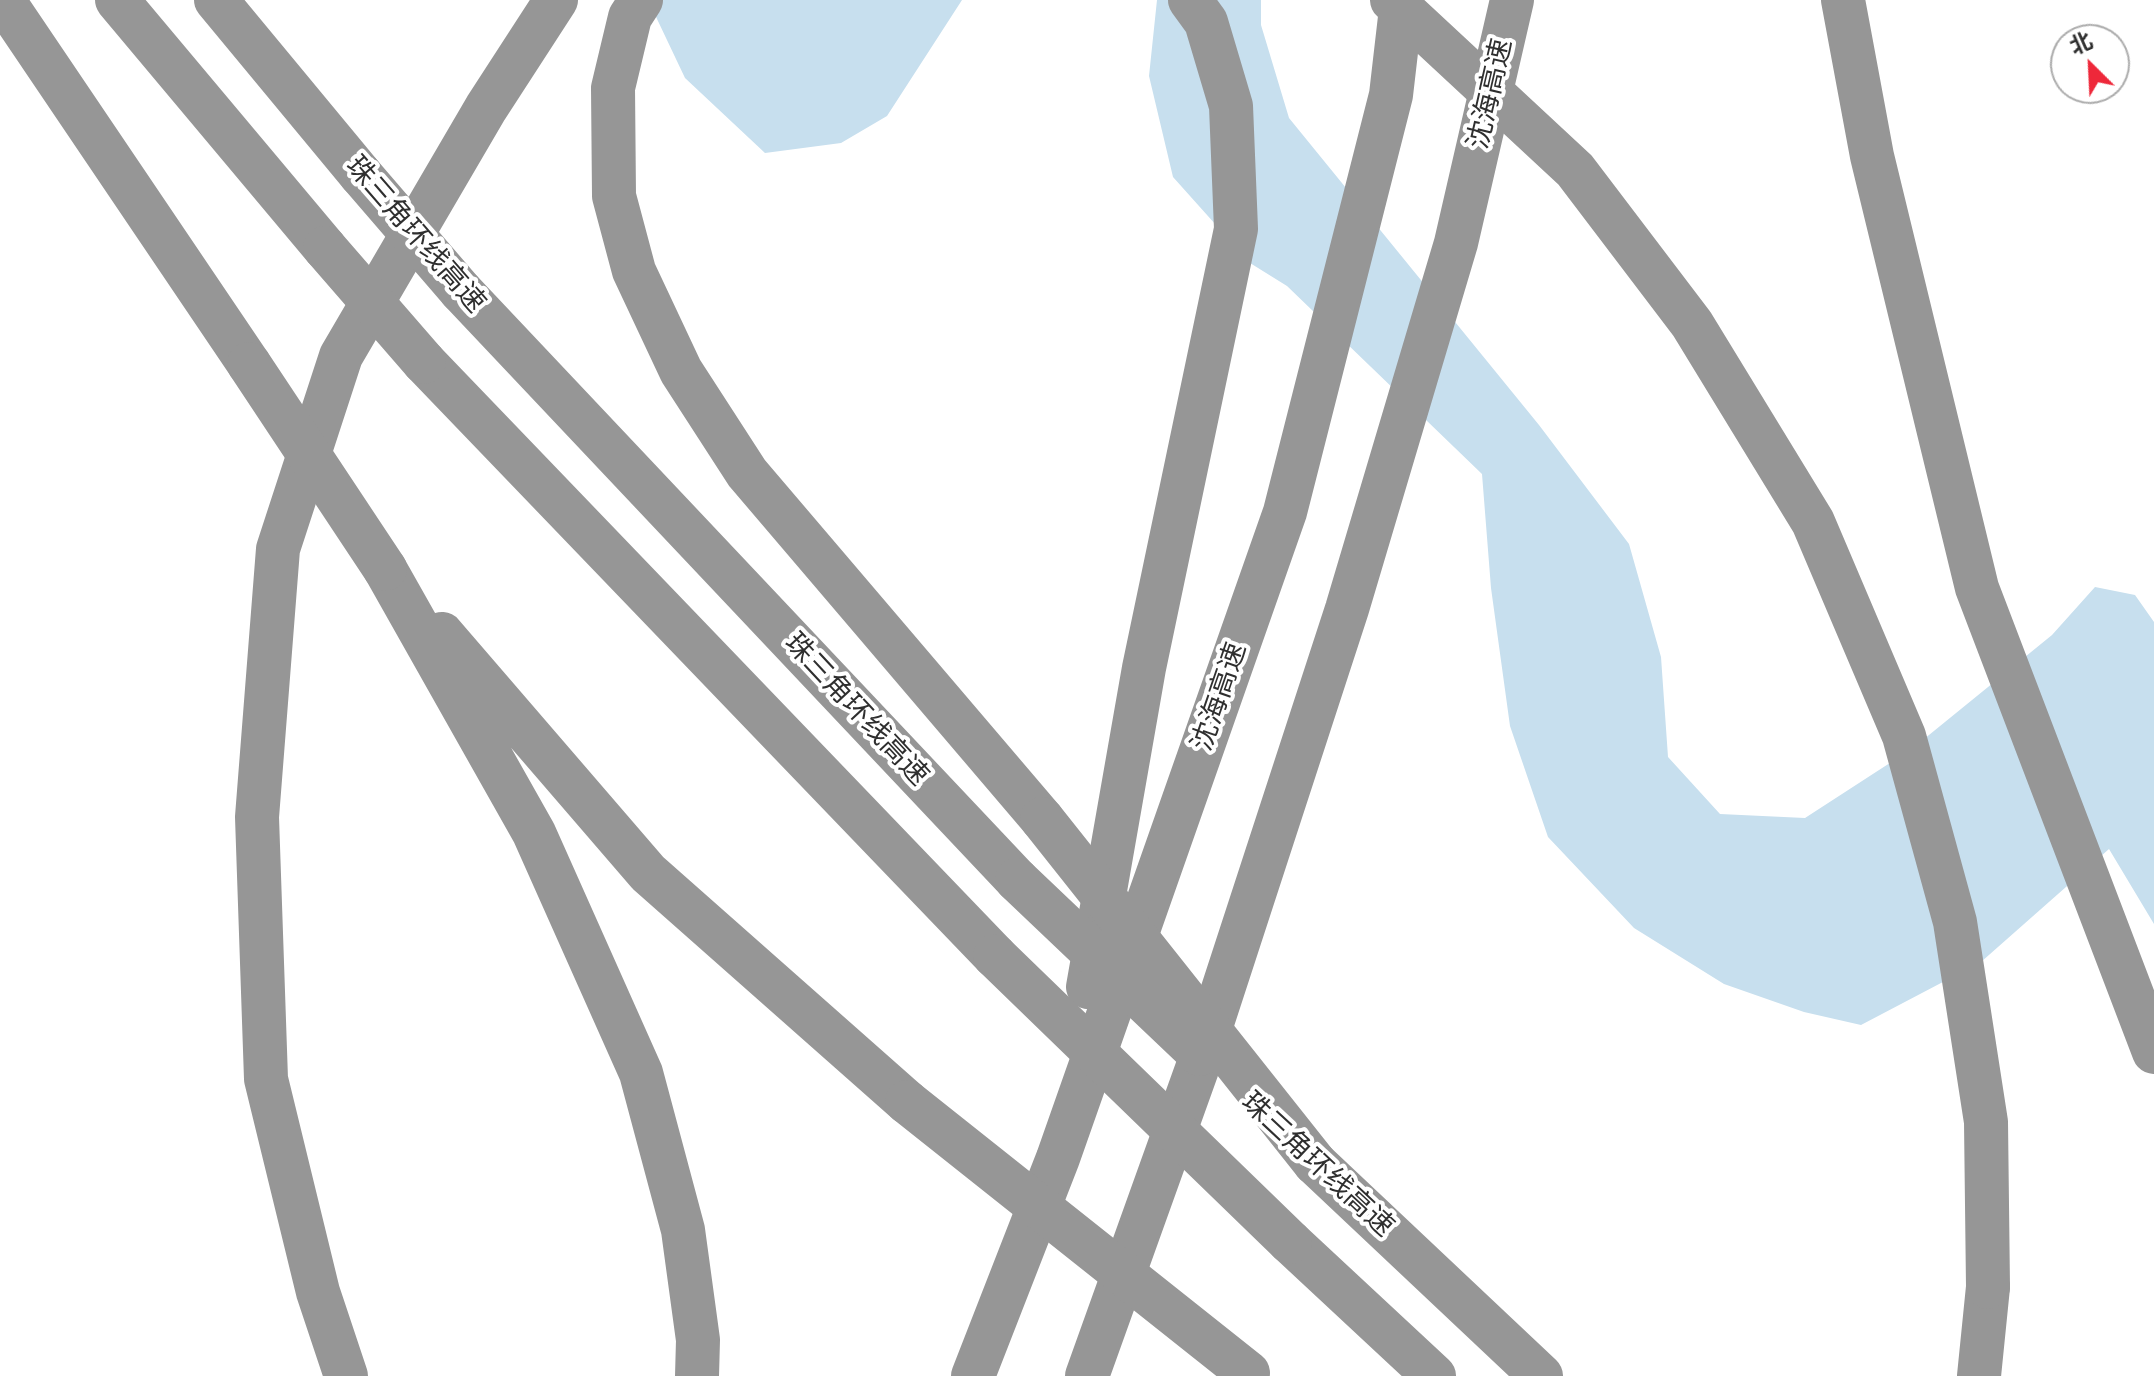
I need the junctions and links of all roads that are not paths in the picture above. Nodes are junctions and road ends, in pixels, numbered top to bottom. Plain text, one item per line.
1 (3, 0) edge
2 (117, 0) edge
3 (216, 0) edge
4 (556, 0) edge
5 (641, 0) edge
6 (1190, 0) edge
7 (1392, 0) edge
8 (1402, 0) edge
9 (1512, 0) edge
10 (1843, 0) edge
11 (385, 569) junction
12 (2150, 1044) edge
13 (1058, 1158) junction
14 (1315, 1163) junction
15 (1249, 1375) edge
16 (346, 1376) edge
17 (697, 1376) edge
18 (973, 1376) edge
19 (1087, 1376) edge
20 (1434, 1376) edge
21 (1541, 1376) edge
22 (1979, 1376) edge

1 - 11 highway, bridge
2 - 20 highway, bridge
3 - 14 highway, 珠三角环线高速, bridge
4 - 16 highway
5 - 14 highway, bridge
6 - 13 highway
7 - 22 highway, bridge
8 - 13 highway, 沈海高速
9 - 19 highway, 沈海高速
10 - 12 highway
11 - 15 highway, bridge
11 - 17 highway
13 - 18 highway, 沈海高速
14 - 21 highway, 珠三角环线高速

